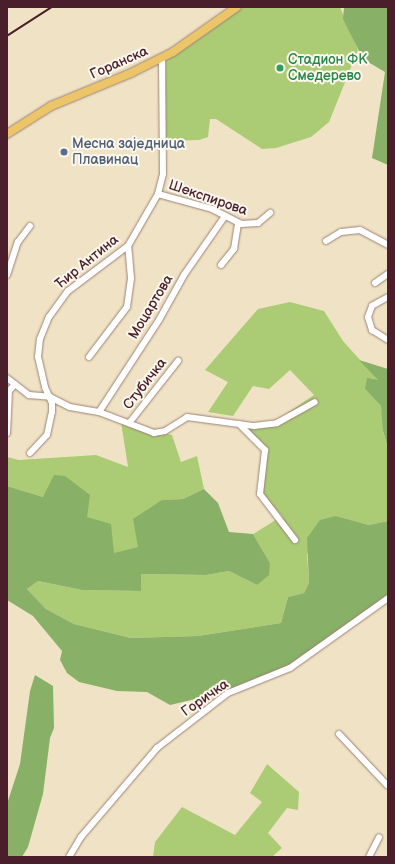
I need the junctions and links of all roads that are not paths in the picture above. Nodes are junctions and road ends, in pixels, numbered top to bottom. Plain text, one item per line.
1 (236, 7) edge
2 (162, 58) junction
3 (7, 134) edge
4 (158, 194) junction
5 (270, 213) dead end
6 (225, 216) junction
7 (238, 224) junction
8 (30, 226) dead end
9 (326, 241) dead end
10 (128, 246) junction
11 (388, 246) edge
12 (221, 266) dead end
13 (388, 274) edge
14 (7, 275) edge
15 (375, 283) dead end
16 (388, 298) edge
17 (388, 340) edge
18 (89, 358) dead end
19 (178, 361) dead end
20 (7, 378) edge
21 (15, 384) junction
22 (50, 397) junction
23 (315, 402) dead end
24 (100, 412) junction
25 (130, 422) junction
26 (239, 424) junction
27 (7, 433) edge
28 (30, 453) dead end
29 (295, 540) dead end
30 (388, 598) edge
31 (339, 734) dead end
32 (388, 786) edge
33 (379, 837) dead end
34 (69, 857) edge
35 (369, 857) edge

1 - 2 main road, Горанска
2 - 3 main road, Горанска
2 - 4 street, Ћир Антина
4 - 6 street, Шекспирова
4 - 10 street, Ћир Антина
5 - 7 street, Шекспирова
6 - 7 street, Шекспирова
6 - 24 street, Моцартова
7 - 12 street
8 - 14 street
9 - 11 street
10 - 18 street
10 - 22 street, Ћир Антина
13 - 15 street
16 - 17 street
19 - 25 street, Стубичка
20 - 21 street
21 - 22 street
21 - 27 street
22 - 24 street
22 - 28 street, Ћир Антина
23 - 26 street
24 - 25 street
25 - 26 street
26 - 29 street
30 - 34 street, Горичка
31 - 32 street
33 - 35 street

